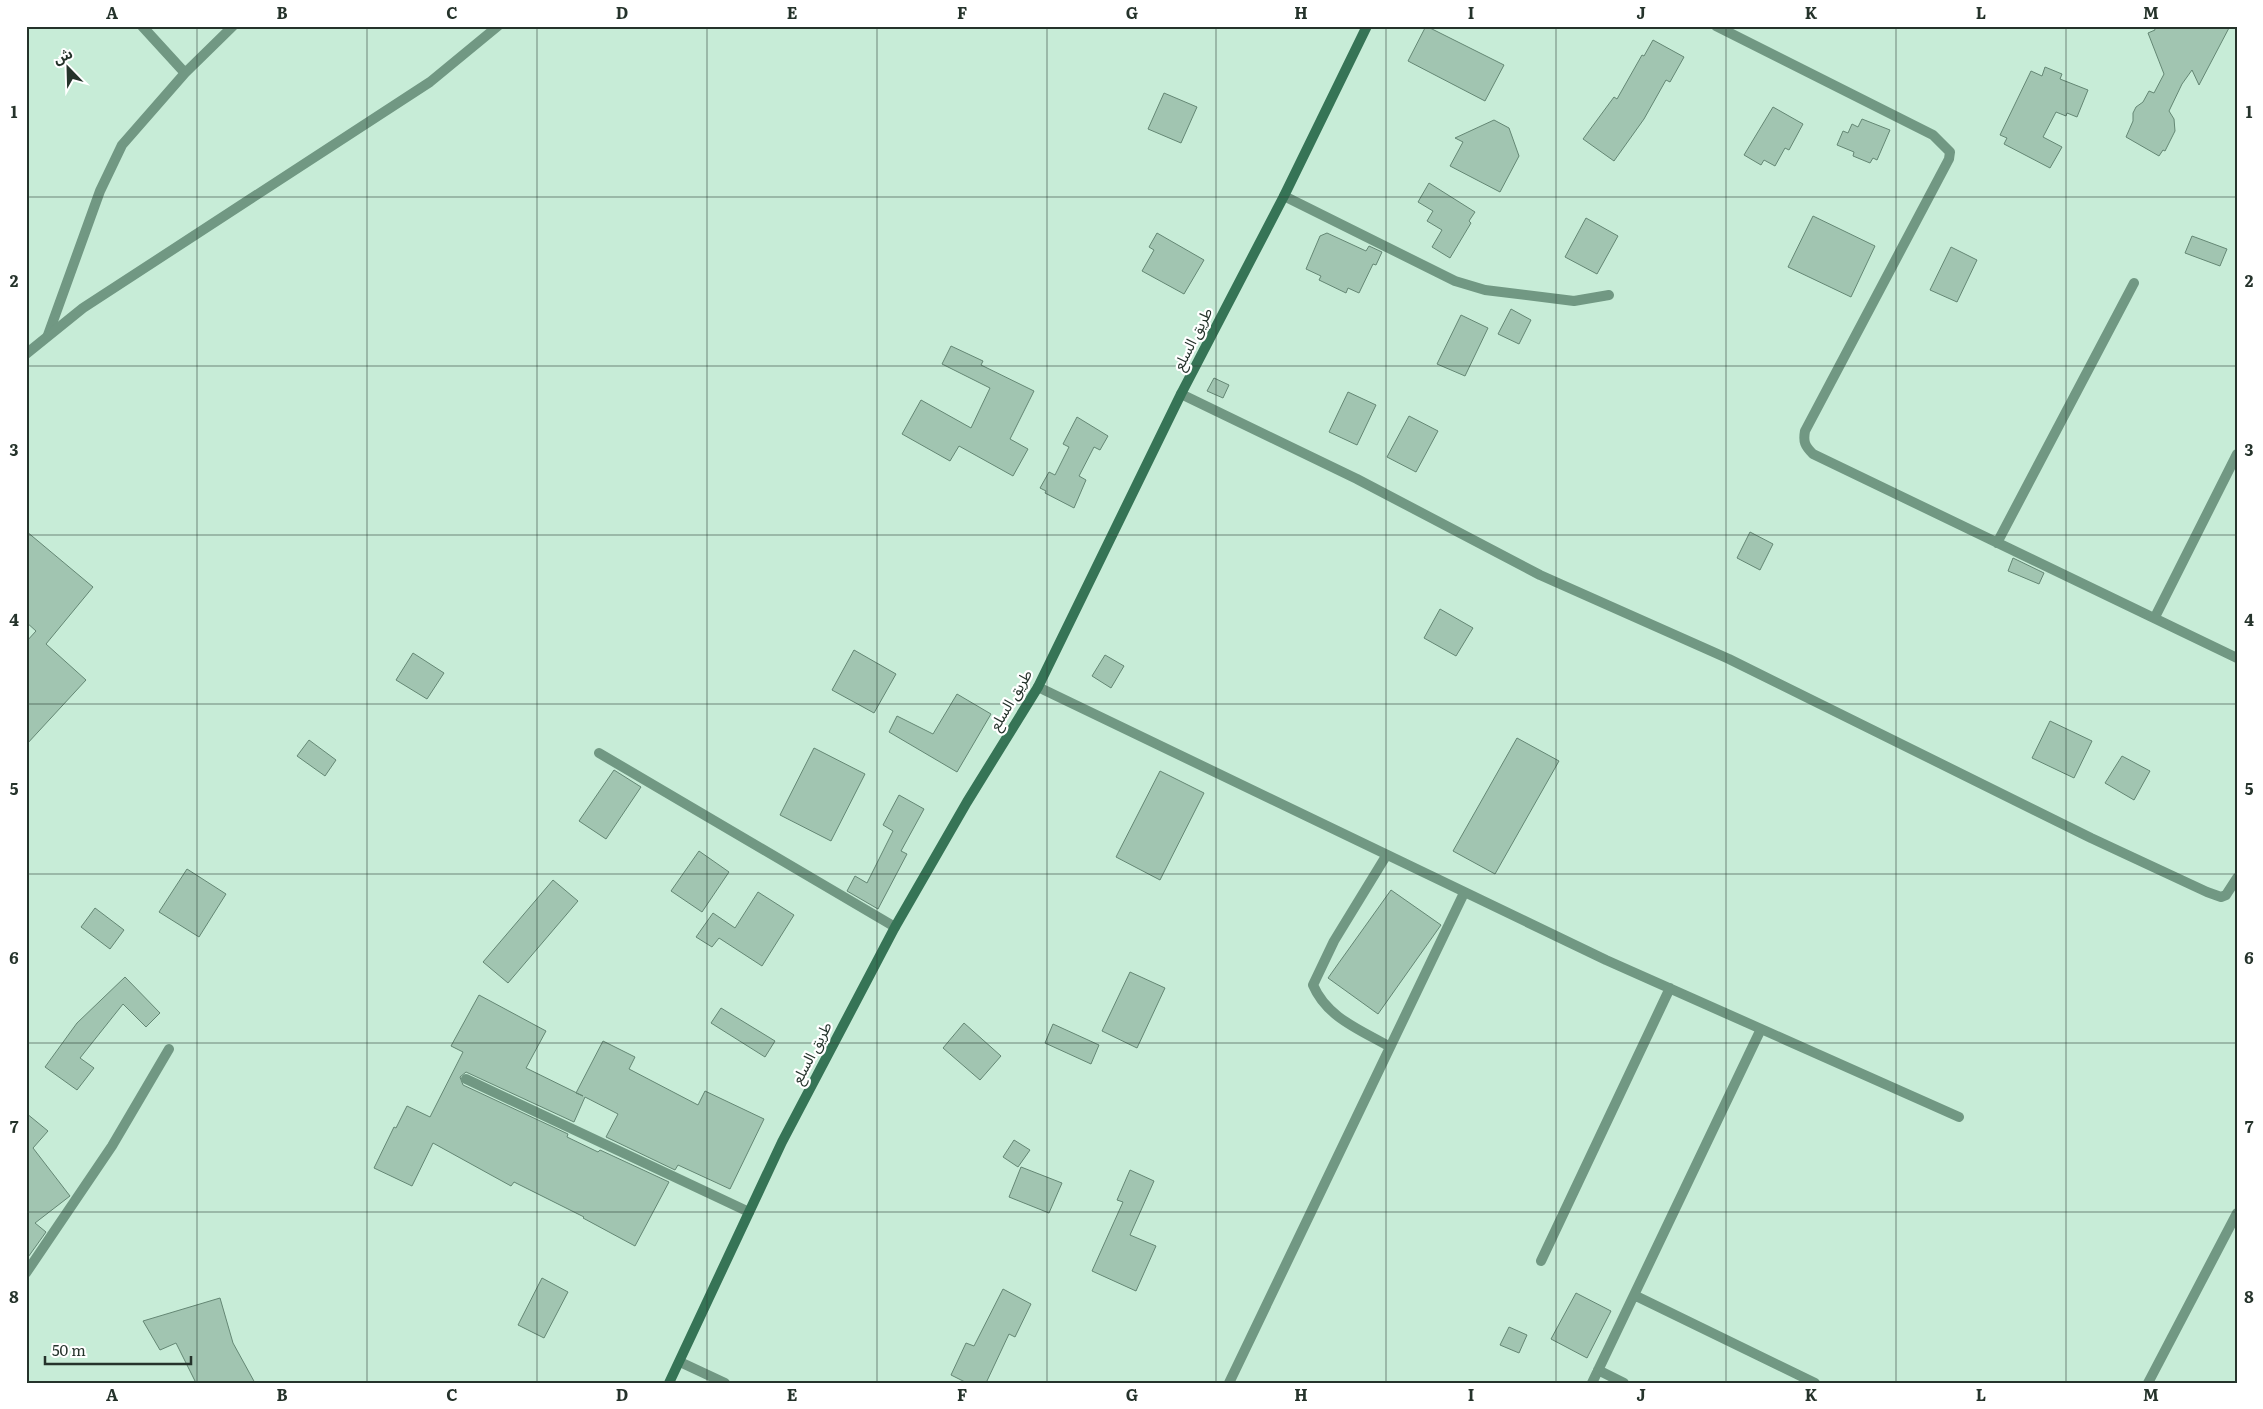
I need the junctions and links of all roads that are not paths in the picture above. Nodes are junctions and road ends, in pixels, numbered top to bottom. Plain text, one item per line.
1 (142, 26) edge
2 (234, 26) edge
3 (498, 26) edge
4 (1367, 26) edge
5 (1716, 26) edge
6 (185, 73) junction
7 (1284, 196) junction
8 (2134, 283) dead end
9 (1608, 295) dead end
10 (48, 335) junction
11 (26, 354) edge
12 (1181, 394) junction
13 (2237, 454) edge
14 (1997, 543) junction
15 (2155, 617) junction
16 (2237, 658) edge
17 (1038, 687) junction
18 (599, 753) dead end
19 (1386, 856) junction
20 (2237, 878) edge
21 (1464, 893) junction
22 (895, 927) junction
23 (1670, 988) junction
24 (1761, 1029) junction
25 (1390, 1047) junction
26 (169, 1049) dead end
27 (466, 1079) dead end
28 (1959, 1117) dead end
29 (750, 1212) junction
30 (2237, 1213) edge
31 (1541, 1261) dead end
32 (26, 1273) edge
33 (1634, 1295) junction
34 (680, 1362) junction
35 (1598, 1370) junction
36 (670, 1383) edge
37 (725, 1383) edge
38 (1229, 1383) edge
39 (1592, 1383) edge
40 (1624, 1383) edge
41 (1815, 1383) edge
42 (2148, 1383) edge

1 - 6 street
2 - 6 street
3 - 10 street
4 - 7 street, طريق السلع
5 - 14 street
6 - 10 street
7 - 9 street
7 - 12 street, طريق السلع
8 - 14 street
10 - 11 street
12 - 17 street, طريق السلع
12 - 20 street
13 - 15 street
14 - 15 street
15 - 16 street
17 - 19 street
17 - 22 street, طريق السلع
18 - 22 street
19 - 21 street
19 - 25 street
21 - 23 street
21 - 25 street
22 - 29 street, طريق السلع
23 - 24 street
23 - 31 street
24 - 28 street
24 - 33 street
25 - 38 street
26 - 32 street
27 - 29 street
29 - 34 street, طريق السلع
30 - 42 street
33 - 35 street
33 - 41 street
34 - 36 street, طريق السلع
34 - 37 street
35 - 39 street
35 - 40 street

